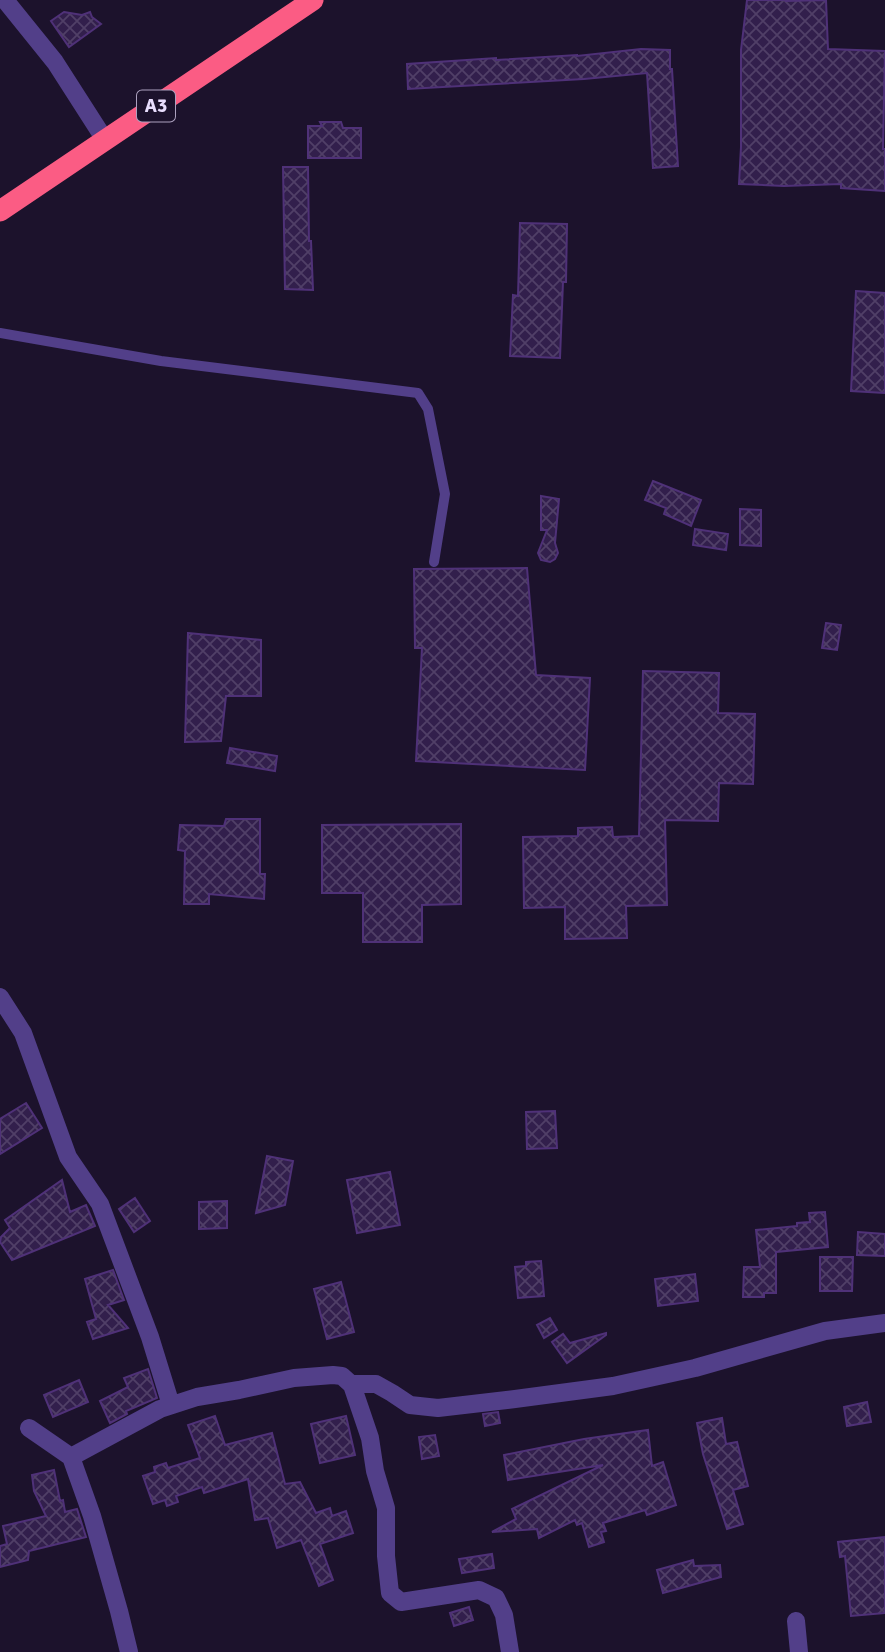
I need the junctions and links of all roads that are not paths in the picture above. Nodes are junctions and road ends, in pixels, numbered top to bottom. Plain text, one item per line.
1 (5, 0) edge
2 (313, 0) edge
3 (105, 141) junction
4 (0, 211) edge
5 (0, 332) edge
6 (434, 562) dead end
7 (0, 997) edge
8 (885, 1323) edge
9 (351, 1384) junction
10 (171, 1405) junction
11 (29, 1427) dead end
12 (71, 1457) junction
13 (796, 1621) dead end
14 (129, 1652) edge
15 (510, 1652) edge
16 (799, 1652) edge

1 - 3 street
2 - 3 highway, A3
3 - 4 highway, A3
5 - 6 lane
7 - 10 street
8 - 9 street
9 - 10 street
9 - 15 street
10 - 12 street
11 - 12 street
12 - 14 street
13 - 16 street

